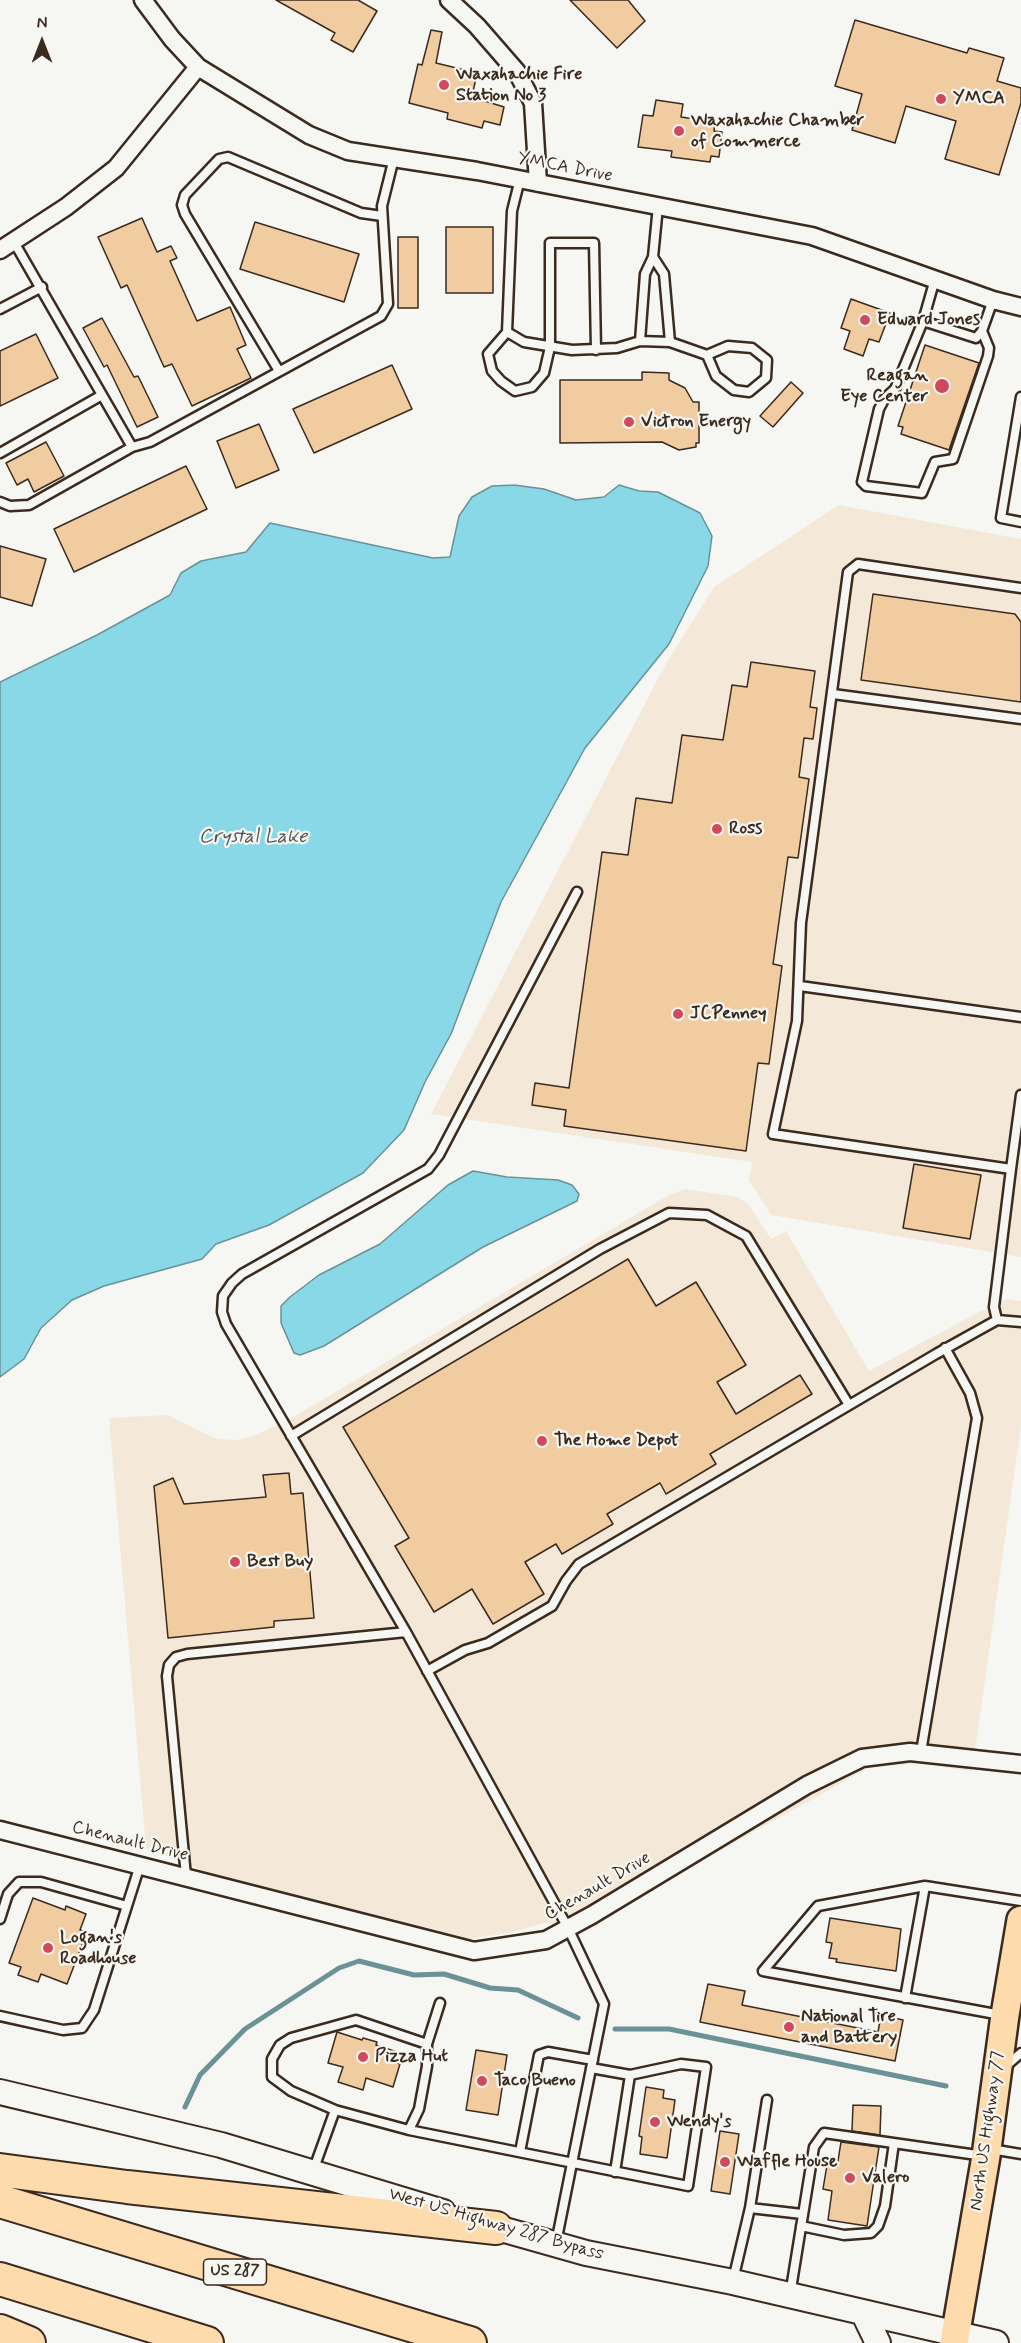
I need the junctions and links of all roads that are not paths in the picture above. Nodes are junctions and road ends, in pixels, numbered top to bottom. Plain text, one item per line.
1 (143, 0) edge
2 (449, 0) edge
3 (198, 67) junction
4 (394, 158) junction
5 (520, 180) junction
6 (538, 183) junction
7 (658, 206) junction
8 (382, 216) junction
9 (7, 246) edge
10 (653, 257) junction
11 (935, 279) junction
12 (42, 287) junction
13 (993, 300) junction
14 (1021, 306) edge
15 (0, 309) edge
16 (923, 321) junction
17 (982, 331) junction
18 (507, 332) junction
19 (640, 341) junction
20 (670, 342) junction
21 (550, 347) junction
22 (596, 350) junction
23 (707, 355) junction
24 (279, 371) junction
25 (102, 395) junction
26 (1021, 397) edge
27 (132, 447) junction
28 (0, 453) edge
29 (0, 502) edge
30 (1021, 522) edge
31 (1021, 588) edge
32 (833, 694) junction
33 (1021, 719) edge
34 (577, 892) dead end
35 (800, 986) junction
36 (1021, 1017) edge
37 (1021, 1095) edge
38 (1011, 1169) junction
39 (997, 1320) junction
40 (1021, 1322) edge
41 (945, 1348) junction
42 (849, 1405) junction
43 (291, 1436) junction
44 (406, 1632) junction
45 (427, 1671) junction
46 (921, 1752) junction
47 (1021, 1764) edge
48 (0, 1830) edge
49 (140, 1864) junction
50 (186, 1876) junction
51 (925, 1886) junction
52 (1021, 1901) edge
53 (127, 1906) junction
54 (0, 1919) edge
55 (1021, 1920) edge
56 (568, 1928) junction
57 (1017, 1962) edge
58 (905, 1998) junction
59 (440, 2003) dead end
60 (1005, 2015) junction
61 (0, 2016) edge
62 (427, 2044) junction
63 (1021, 2053) edge
64 (592, 2064) junction
65 (997, 2074) junction
66 (630, 2075) junction
67 (0, 2092) edge
68 (767, 2100) dead end
69 (335, 2110) junction
70 (409, 2130) junction
71 (894, 2143) junction
72 (520, 2152) junction
73 (987, 2152) junction
74 (1021, 2154) edge
75 (572, 2165) junction
76 (0, 2170) edge
77 (312, 2172) junction
78 (615, 2172) junction
79 (0, 2201) edge
80 (750, 2208) junction
81 (802, 2214) junction
82 (801, 2226) junction
83 (496, 2228) junction
84 (556, 2244) junction
85 (0, 2279) edge
86 (733, 2282) junction
87 (790, 2295) junction
88 (863, 2312) junction
89 (0, 2331) edge
90 (955, 2339) edge
91 (29, 2343) edge
92 (207, 2343) edge
93 (470, 2343) edge
94 (878, 2343) edge
95 (996, 2343) edge

1 - 3 street, YMCA Drive
2 - 6 street
3 - 4 street, YMCA Drive
3 - 9 street
4 - 5 street, YMCA Drive
4 - 8 lane
5 - 6 street, YMCA Drive
5 - 18 lane
6 - 7 street, YMCA Drive
7 - 10 lane
7 - 11 street, YMCA Drive
8 - 24 lane
8 - 24 lane
9 - 12 lane
10 - 19 lane
10 - 20 lane
11 - 13 street, YMCA Drive
11 - 16 lane
12 - 15 lane
12 - 25 lane
13 - 14 street, YMCA Drive
13 - 17 lane
16 - 17 lane
16 - 17 lane
18 - 21 lane
18 - 21 lane
19 - 20 lane
19 - 22 lane
20 - 23 lane
21 - 22 lane
21 - 22 lane
23 - 23 lane
24 - 27 lane
25 - 27 lane
25 - 28 lane
26 - 30 lane
27 - 29 lane
31 - 32 lane
32 - 33 lane
32 - 35 lane
34 - 43 lane
35 - 36 lane
35 - 38 lane
37 - 38 lane
38 - 39 lane
39 - 40 lane
39 - 41 lane
41 - 42 lane
41 - 46 lane
42 - 43 lane
42 - 45 lane
43 - 44 lane
44 - 45 lane
44 - 50 lane
45 - 56 lane
46 - 47 street, Chenault Drive
46 - 56 street, Chenault Drive
48 - 49 street, Chenault Drive
49 - 50 street, Chenault Drive
49 - 53 lane
50 - 56 street, Chenault Drive
51 - 52 lane
51 - 58 lane
51 - 58 lane
53 - 54 lane
53 - 61 lane
55 - 57 main road, North US Highway 77
56 - 64 lane
57 - 60 main road, North US Highway 77
58 - 60 lane
59 - 62 lane
60 - 65 main road, North US Highway 77
62 - 69 lane
62 - 70 lane
63 - 65 lane
64 - 66 lane
64 - 72 lane
64 - 75 lane
65 - 73 main road, North US Highway 77
66 - 78 lane
66 - 78 lane
67 - 77 main road, West US Highway 287 Bypass
68 - 80 lane
69 - 70 lane
69 - 77 lane
70 - 72 lane
71 - 73 lane
71 - 81 lane
71 - 82 lane
72 - 75 lane
73 - 74 lane
73 - 90 main road, North US Highway 77
75 - 78 lane
75 - 84 lane
76 - 83 highway
77 - 83 main road, West US Highway 287 Bypass
79 - 93 highway, US 287
80 - 81 lane
80 - 86 lane
81 - 82 lane
82 - 87 lane
83 - 84 main road, West US Highway 287 Bypass
84 - 86 main road, West US Highway 287 Bypass
85 - 92 highway
86 - 87 main road, West US Highway 287 Bypass
87 - 88 main road, West US Highway 287 Bypass
88 - 90 main road, West US Highway 287 Bypass
88 - 94 main road
89 - 91 highway
90 - 95 main road, West US Highway 287 Bypass

